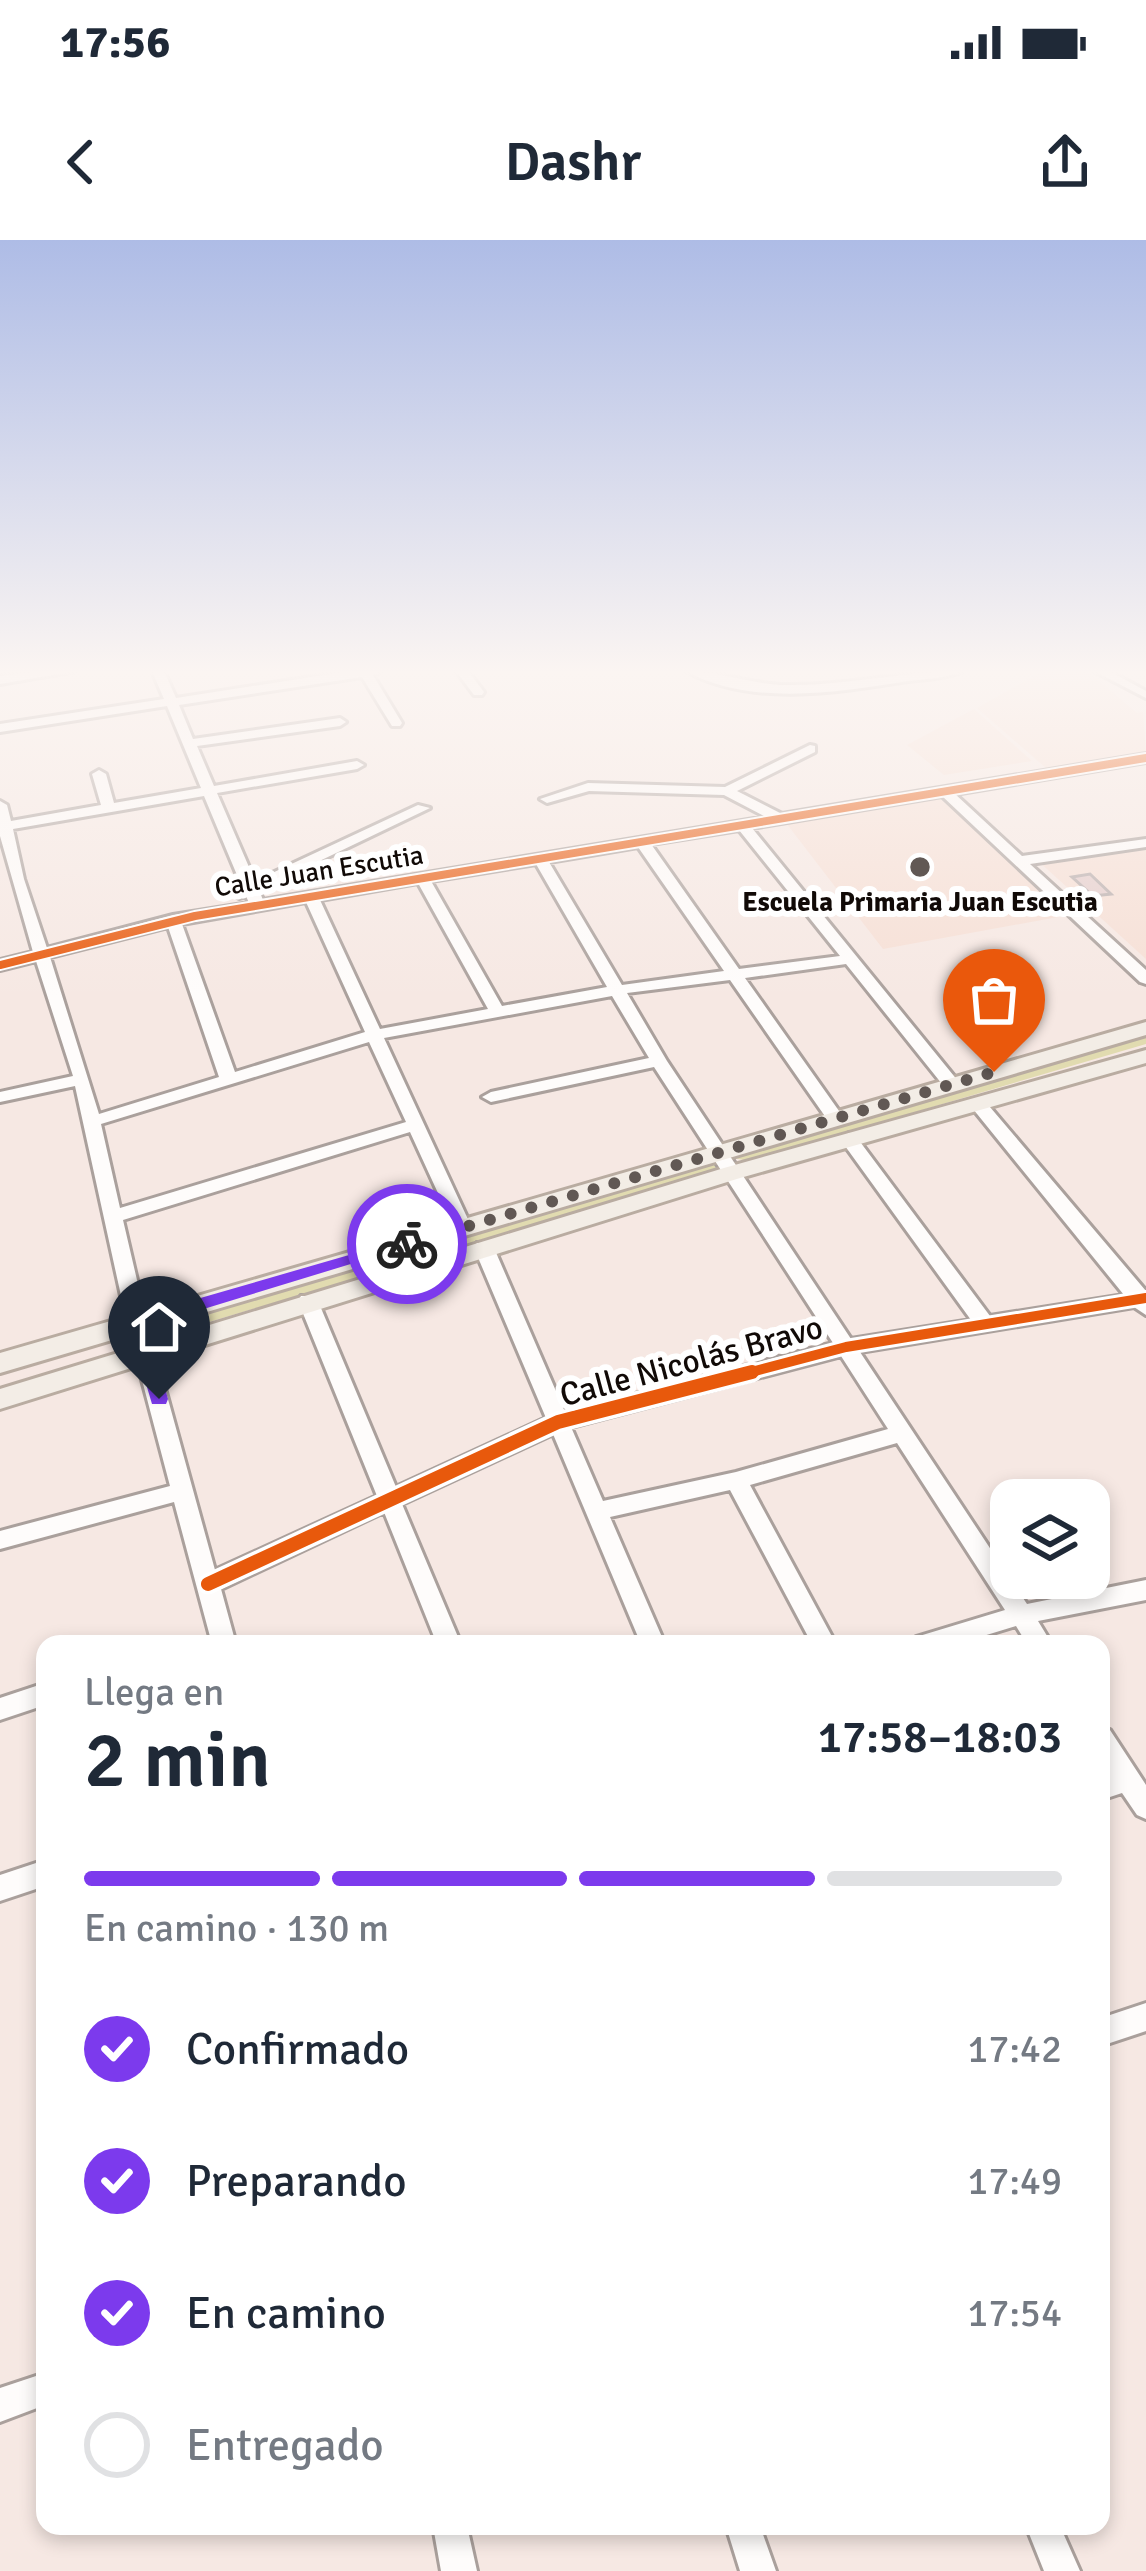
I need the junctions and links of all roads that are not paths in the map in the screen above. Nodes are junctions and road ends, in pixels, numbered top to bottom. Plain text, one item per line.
1 (101, 780) edge
2 (202, 780) edge
3 (272, 780) edge
4 (749, 780) edge
5 (1009, 780) edge
6 (944, 790) junction
7 (207, 791) junction
8 (727, 791) junction
9 (547, 799) dead end
10 (0, 805) edge
11 (109, 808) junction
12 (423, 808) dead end
13 (778, 818) junction
14 (742, 825) junction
15 (3, 826) edge
16 (642, 842) junction
17 (1146, 843) edge
18 (540, 859) junction
19 (1018, 861) junction
20 (423, 879) junction
21 (9, 880) edge
22 (254, 897) junction
23 (310, 897) junction
24 (173, 920) junction
25 (42, 954) junction
26 (851, 959) junction
27 (0, 965) edge
28 (735, 974) junction
29 (1146, 979) edge
30 (617, 990) junction
31 (498, 1013) junction
32 (1146, 1028) edge
33 (374, 1035) junction
34 (1146, 1056) edge
35 (659, 1061) junction
36 (228, 1078) junction
37 (82, 1079) junction
38 (952, 1085) junction
39 (0, 1097) edge
40 (491, 1097) dead end
41 (978, 1104) junction
42 (93, 1120) junction
43 (415, 1125) junction
44 (842, 1128) junction
45 (726, 1162) junction
46 (114, 1216) junction
47 (463, 1228) junction
48 (484, 1248) junction
49 (308, 1300) junction
50 (1144, 1302) edge
51 (137, 1323) junction
52 (984, 1323) junction
53 (846, 1346) junction
54 (147, 1353) junction
55 (0, 1363) edge
56 (0, 1399) edge
57 (558, 1422) junction
58 (902, 1433) junction
59 (736, 1480) junction
60 (182, 1491) junction
61 (387, 1499) junction
62 (596, 1511) junction
63 (0, 1540) edge
64 (208, 1584) junction
65 (1146, 1590) edge
66 (1021, 1615) junction
67 (214, 1635) edge
68 (445, 1635) edge
69 (649, 1635) edge
70 (819, 1635) edge
71 (954, 1635) edge
72 (1034, 1635) edge
73 (36, 1697) edge
74 (0, 1709) edge
75 (1110, 1752) edge
76 (1128, 1779) junction
77 (1110, 1785) edge
78 (1146, 1807) edge
79 (36, 1876) edge
80 (0, 1888) edge
81 (1146, 2018) edge
82 (1110, 2029) edge
83 (36, 2392) edge
84 (0, 2405) edge
85 (452, 2535) edge
86 (746, 2535) edge
87 (1047, 2535) edge
88 (459, 2571) edge
89 (758, 2571) edge
90 (1062, 2571) edge

1 - 11 street
2 - 7 street
3 - 7 street
4 - 8 street
5 - 6 street, Calle Juan Escutia
6 - 13 street, Calle Juan Escutia
6 - 19 street
7 - 11 street
7 - 22 street
8 - 9 street
8 - 13 street
10 - 15 street
11 - 15 street
12 - 22 street
13 - 14 street, Calle Juan Escutia
14 - 16 street, Calle Juan Escutia
14 - 26 street
15 - 21 street
16 - 18 street, Calle Juan Escutia
16 - 28 street
17 - 19 street
18 - 20 street, Calle Juan Escutia
18 - 30 street
19 - 29 street
20 - 23 street, Calle Juan Escutia
20 - 31 street
21 - 25 street
22 - 23 street, Calle Juan Escutia
22 - 24 street, Calle Juan Escutia
23 - 33 street
24 - 25 street, Calle Juan Escutia
24 - 36 street
25 - 27 street, Calle Juan Escutia
25 - 37 street
26 - 28 street
26 - 38 street
28 - 30 street
28 - 44 street
30 - 31 street
30 - 35 street
31 - 33 street
32 - 38 main road
33 - 36 street
33 - 43 street
34 - 41 main road
35 - 40 street
35 - 45 street
36 - 42 street
37 - 39 street
37 - 42 street
38 - 44 main road
41 - 44 main road
41 - 50 street
42 - 46 street
43 - 46 street
43 - 47 street
44 - 45 main road
44 - 52 street
45 - 47 main road
45 - 48 main road
45 - 53 street
46 - 51 street
47 - 51 main road
48 - 49 main road
48 - 57 street
49 - 54 main road
49 - 61 street
50 - 52 street, Calle Nicolás Bravo
51 - 54 street
51 - 55 main road
52 - 53 street, Calle Nicolás Bravo
53 - 57 street, Calle Nicolás Bravo
53 - 58 street
54 - 56 main road
54 - 60 street
57 - 61 street, Calle Nicolás Bravo
57 - 62 street
58 - 59 street
58 - 66 street
59 - 62 street
59 - 70 street
60 - 63 street
60 - 64 street
61 - 64 street, Calle Nicolás Bravo
61 - 68 street
62 - 69 street
64 - 67 street
65 - 66 street
66 - 71 street
66 - 72 street
73 - 74 street
75 - 76 street
76 - 77 street
76 - 78 street
79 - 80 street
81 - 82 street
83 - 84 street
85 - 88 street
86 - 89 street
87 - 90 street

